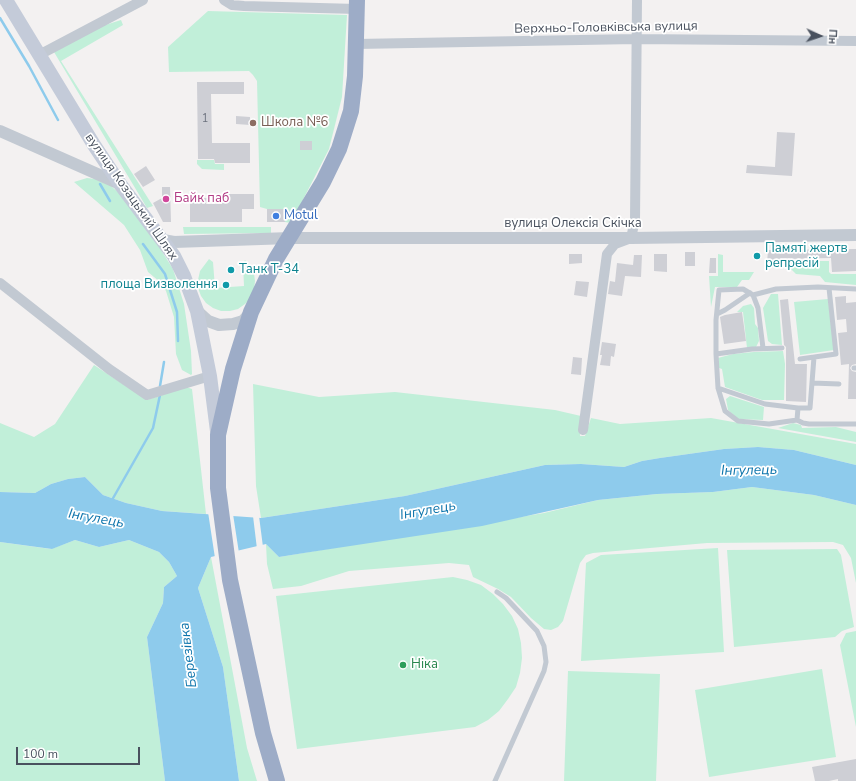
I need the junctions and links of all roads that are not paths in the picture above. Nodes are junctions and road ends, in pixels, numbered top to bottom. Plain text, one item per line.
1 (6, 0) edge
2 (143, 0) edge
3 (225, 0) edge
4 (637, 0) edge
5 (357, 4) edge
6 (636, 39) junction
7 (856, 41) edge
8 (356, 44) junction
9 (39, 55) junction
10 (0, 131) edge
11 (120, 184) junction
12 (856, 235) edge
13 (290, 238) junction
14 (631, 238) junction
15 (162, 240) junction
16 (0, 283) edge
17 (829, 288) junction
18 (856, 289) edge
19 (752, 294) junction
20 (197, 311) junction
21 (252, 312) junction
22 (716, 314) junction
23 (763, 348) junction
24 (782, 348) dead end
25 (716, 354) junction
26 (814, 357) junction
27 (800, 359) dead end
28 (210, 376) junction
29 (812, 383) junction
30 (839, 384) dead end
31 (718, 388) junction
32 (798, 408) junction
33 (797, 420) junction
34 (856, 424) edge
35 (583, 430) dead end
36 (218, 435) junction
37 (497, 592) dead end
38 (276, 781) edge
39 (495, 781) edge

1 - 9 main road, вулиця Козацький Шлях
2 - 9 street
3 - 5 street
4 - 6 street
5 - 8 highway
6 - 7 street, Верхньо-Головківська вулиця
6 - 8 street, Верхньо-Головківська вулиця
6 - 14 street
8 - 13 highway
9 - 11 main road, вулиця Козацький Шлях
10 - 11 street
11 - 15 main road, вулиця Козацький Шлях
12 - 14 street, вулиця Олексія Скічка
13 - 14 street, вулиця Олексія Скічка
13 - 15 street, вулиця Олексія Скічка
13 - 21 highway
14 - 35 street
15 - 20 main road, вулиця Козацький Шлях
16 - 28 street
17 - 18 lane
17 - 19 lane
17 - 26 lane
19 - 22 lane
19 - 22 lane
19 - 23 lane
20 - 21 street
20 - 28 main road, вулиця Козацький Шлях
21 - 36 highway
22 - 25 lane
23 - 24 lane
23 - 25 lane
25 - 31 lane
26 - 27 lane
26 - 29 lane
28 - 36 main road, вулиця Козацький Шлях
29 - 30 lane
29 - 32 lane
31 - 32 lane
31 - 33 lane
32 - 33 lane
33 - 34 lane
36 - 38 highway
37 - 39 lane

